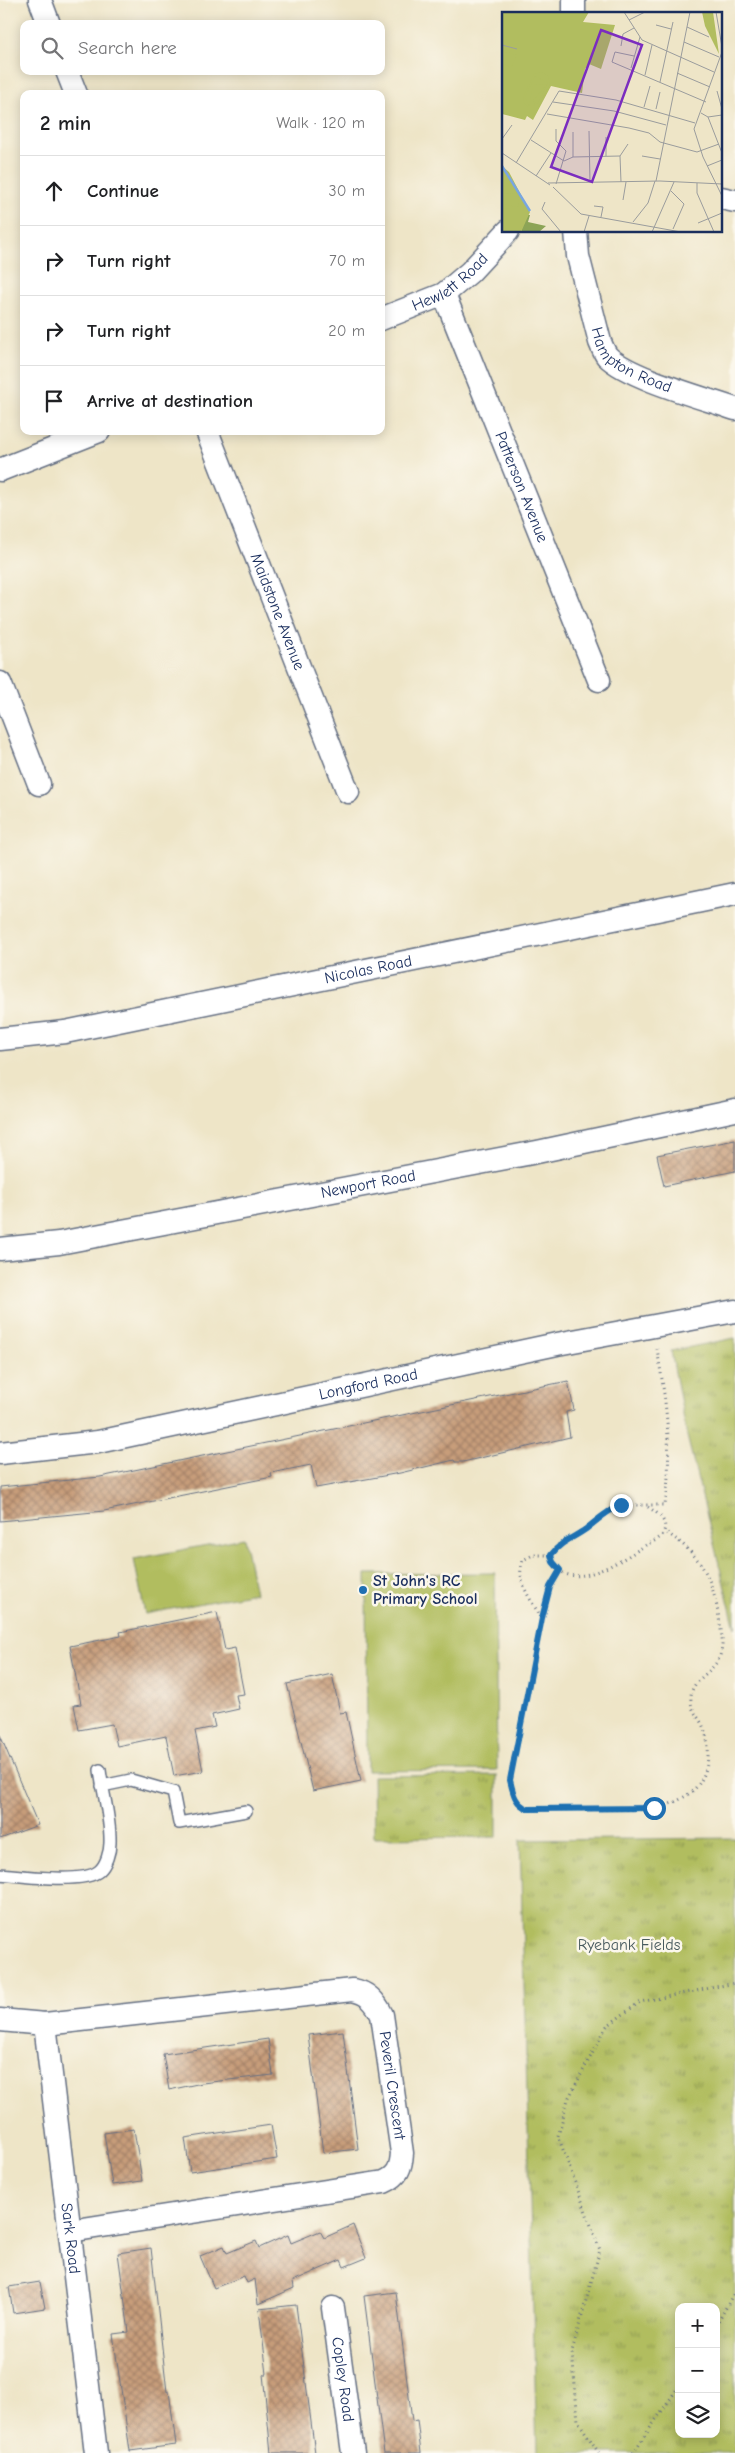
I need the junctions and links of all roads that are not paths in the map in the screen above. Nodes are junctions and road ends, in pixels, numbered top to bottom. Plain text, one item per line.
1 (40, 0) edge
2 (48, 20) edge
3 (69, 75) edge
4 (74, 90) edge
5 (722, 198) edge
6 (735, 201) edge
7 (507, 232) edge
8 (576, 232) edge
9 (444, 294) junction
10 (385, 317) edge
11 (735, 409) edge
12 (89, 435) edge
13 (209, 435) edge
14 (0, 470) edge
15 (599, 680) dead end
16 (0, 683) edge
17 (39, 784) dead end
18 (348, 792) dead end
19 (735, 894) edge
20 (0, 1039) edge
21 (735, 1110) edge
22 (0, 1249) edge
23 (735, 1311) edge
24 (0, 1453) edge
25 (100, 1770) dead end
26 (102, 1786) junction
27 (246, 1811) dead end
28 (0, 1874) edge
29 (0, 2020) edge
30 (44, 2024) junction
31 (70, 2231) junction
32 (333, 2308) dead end
33 (96, 2453) edge
34 (353, 2453) edge

1 - 2 street
3 - 4 street
5 - 6 street
7 - 9 street, Hewlett Road
8 - 11 street, Hampton Road
9 - 10 street, Hewlett Road
9 - 15 street, Patterson Avenue
12 - 14 street
13 - 18 street, Maidstone Avenue
16 - 17 street
19 - 20 street, Nicolas Road
21 - 22 street, Newport Road
23 - 24 street, Longford Road
25 - 26 lane
26 - 27 lane
26 - 28 lane
29 - 30 street
30 - 31 street, Sark Road
30 - 31 street, Peveril Crescent
31 - 33 street, Sark Road
32 - 34 street, Copley Road

